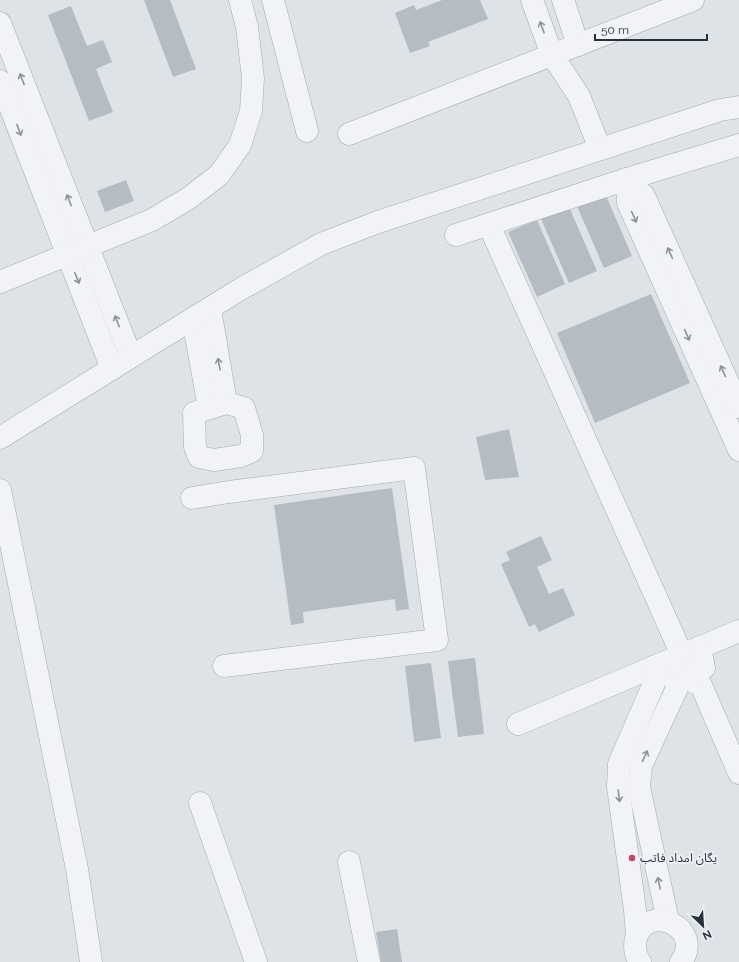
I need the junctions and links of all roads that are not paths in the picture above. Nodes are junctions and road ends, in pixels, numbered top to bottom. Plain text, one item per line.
1 (240, 0) edge
2 (273, 0) edge
3 (532, 0) edge
4 (563, 0) edge
5 (693, 0) edge
6 (0, 22) edge
7 (578, 45) junction
8 (552, 55) junction
9 (0, 81) edge
10 (739, 107) edge
11 (307, 131) dead end
12 (349, 134) dead end
13 (739, 145) edge
14 (600, 149) junction
15 (627, 179) junction
16 (489, 225) junction
17 (456, 236) dead end
18 (78, 250) junction
19 (0, 282) edge
20 (201, 314) junction
21 (131, 357) junction
22 (112, 369) junction
23 (217, 406) junction
24 (739, 407) edge
25 (0, 438) edge
26 (739, 450) edge
27 (225, 458) junction
28 (0, 490) edge
29 (229, 492) junction
30 (192, 498) dead end
31 (739, 631) edge
32 (691, 651) junction
33 (224, 666) dead end
34 (653, 676) junction
35 (682, 677) junction
36 (518, 724) dead end
37 (739, 773) edge
38 (200, 804) dead end
39 (350, 862) dead end
40 (668, 921) junction
41 (637, 935) junction
42 (91, 962) edge
43 (256, 962) edge
44 (369, 962) edge
45 (640, 962) edge
46 (681, 962) edge

1 - 18 street
2 - 11 street
8 -> 3 street
4 - 7 street
5 - 7 street
18 -> 6 street
7 - 8 street
8 - 12 street
8 - 14 street
9 -> 18 street
10 - 14 street
13 - 15 street
14 - 20 street
15 - 16 street
24 -> 15 street
15 -> 26 street
16 - 17 street
16 - 32 street
18 - 19 street
21 -> 18 street
18 -> 22 street
20 - 21 street
20 - 23 street
21 - 22 street
22 - 25 street
23 - 27 street
23 - 27 street
27 - 29 street
28 - 42 street
29 - 30 street
29 - 33 street
31 - 32 street
32 - 34 street
32 - 35 street
34 - 35 street
34 - 36 street
34 -> 41 street
35 - 37 street
40 -> 35 street
38 - 43 street
39 - 44 street
40 - 41 street
40 - 46 street
41 - 45 street

